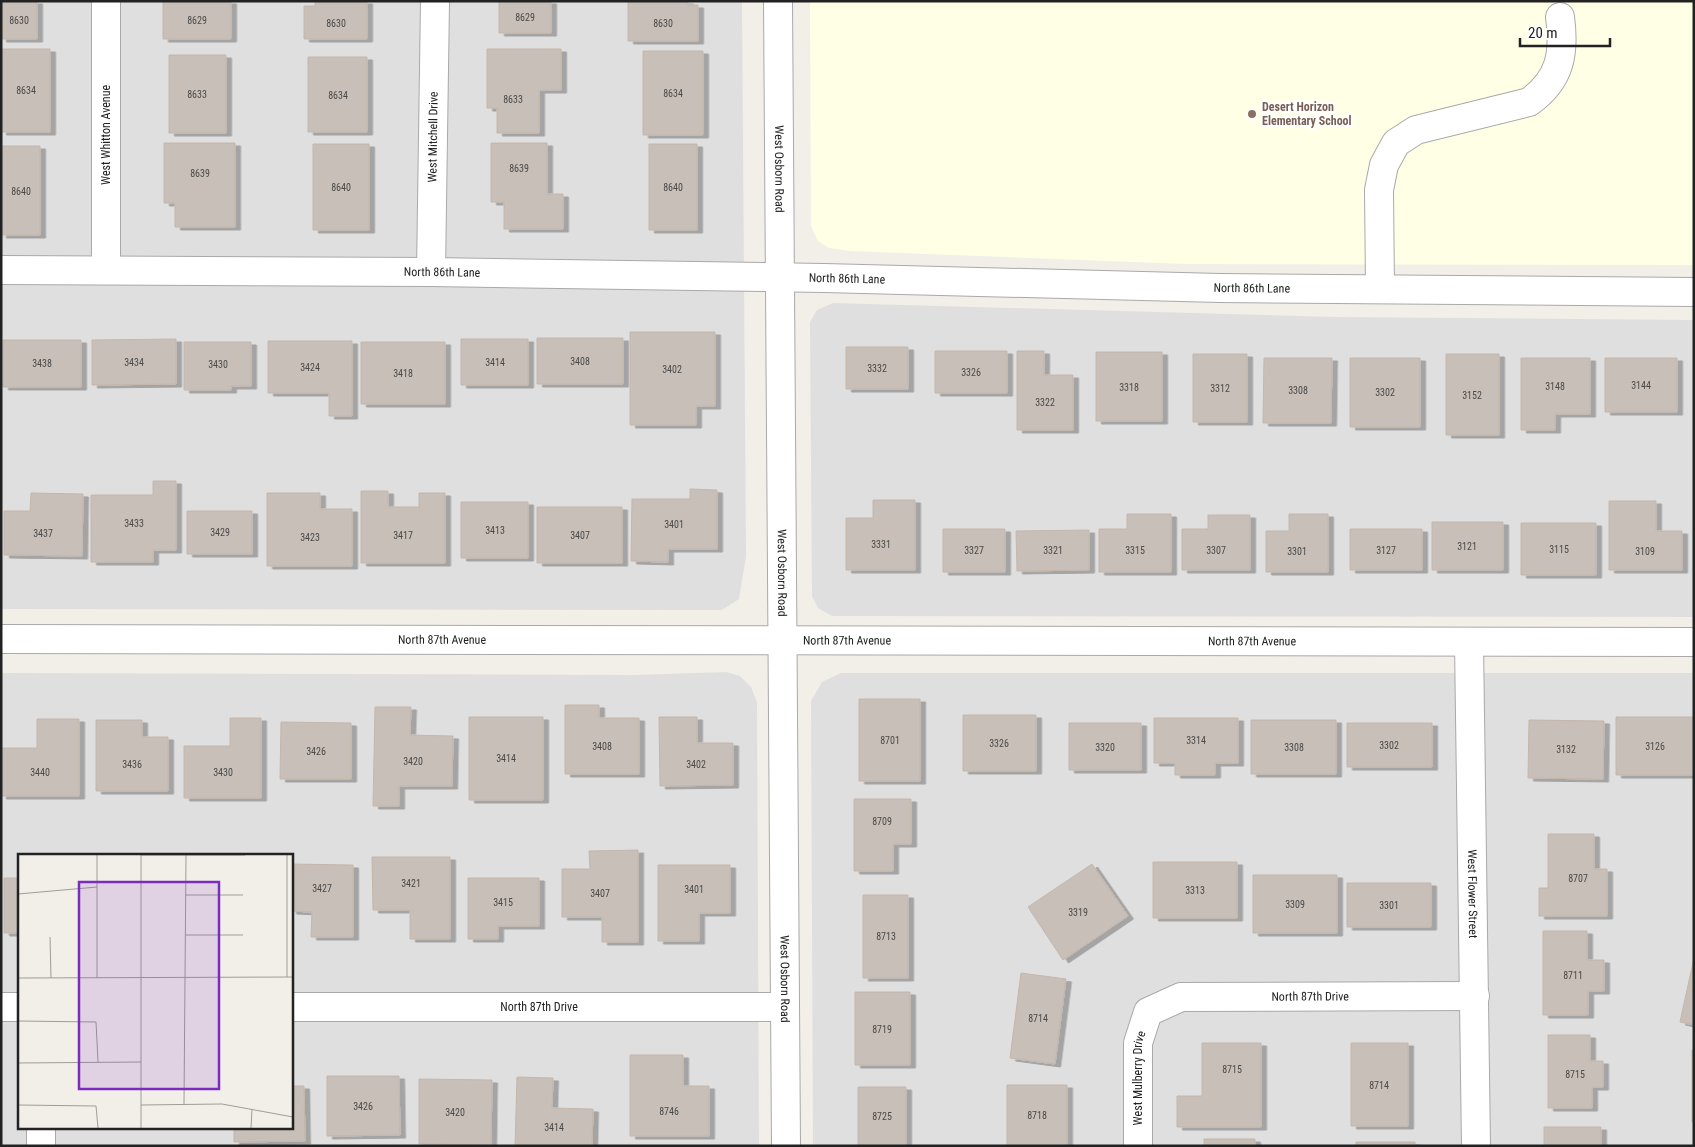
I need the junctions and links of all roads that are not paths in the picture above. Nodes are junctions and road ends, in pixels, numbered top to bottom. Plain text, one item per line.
1 (106, 1) edge
2 (435, 1) edge
3 (778, 1) edge
4 (1560, 17) dead end
5 (1, 270) edge
6 (106, 270) junction
7 (432, 272) junction
8 (780, 278) junction
9 (1380, 289) junction
10 (1694, 292) edge
11 (1, 639) edge
12 (783, 641) junction
13 (1469, 642) junction
14 (1694, 642) edge
15 (1475, 996) junction
16 (1, 1007) edge
17 (18, 1007) edge
18 (292, 1007) edge
19 (785, 1007) junction
20 (1148, 1012) joint
21 (41, 1130) edge
22 (41, 1146) edge
23 (786, 1146) edge
24 (1138, 1146) edge
25 (1476, 1146) edge

1 - 6 street, West Whitton Avenue
2 - 7 street, West Mitchell Drive
3 - 8 street, West Osborn Road
4 - 9 street
5 - 6 street, North 86th Lane
6 - 7 street, North 86th Lane
7 - 8 street, North 86th Lane
8 - 9 street, North 86th Lane
8 - 12 street, West Osborn Road
9 - 10 street, North 86th Lane
11 - 12 street, North 87th Avenue
12 - 13 street, North 87th Avenue
12 - 19 street, West Osborn Road
13 - 14 street, North 87th Avenue
13 - 15 street, West Flower Street
15 - 20 street, North 87th Drive
15 - 25 street, West Flower Street
16 - 17 street
18 - 19 street, North 87th Drive
19 - 23 street, West Osborn Road
20 - 24 street, West Mulberry Drive
21 - 22 street

